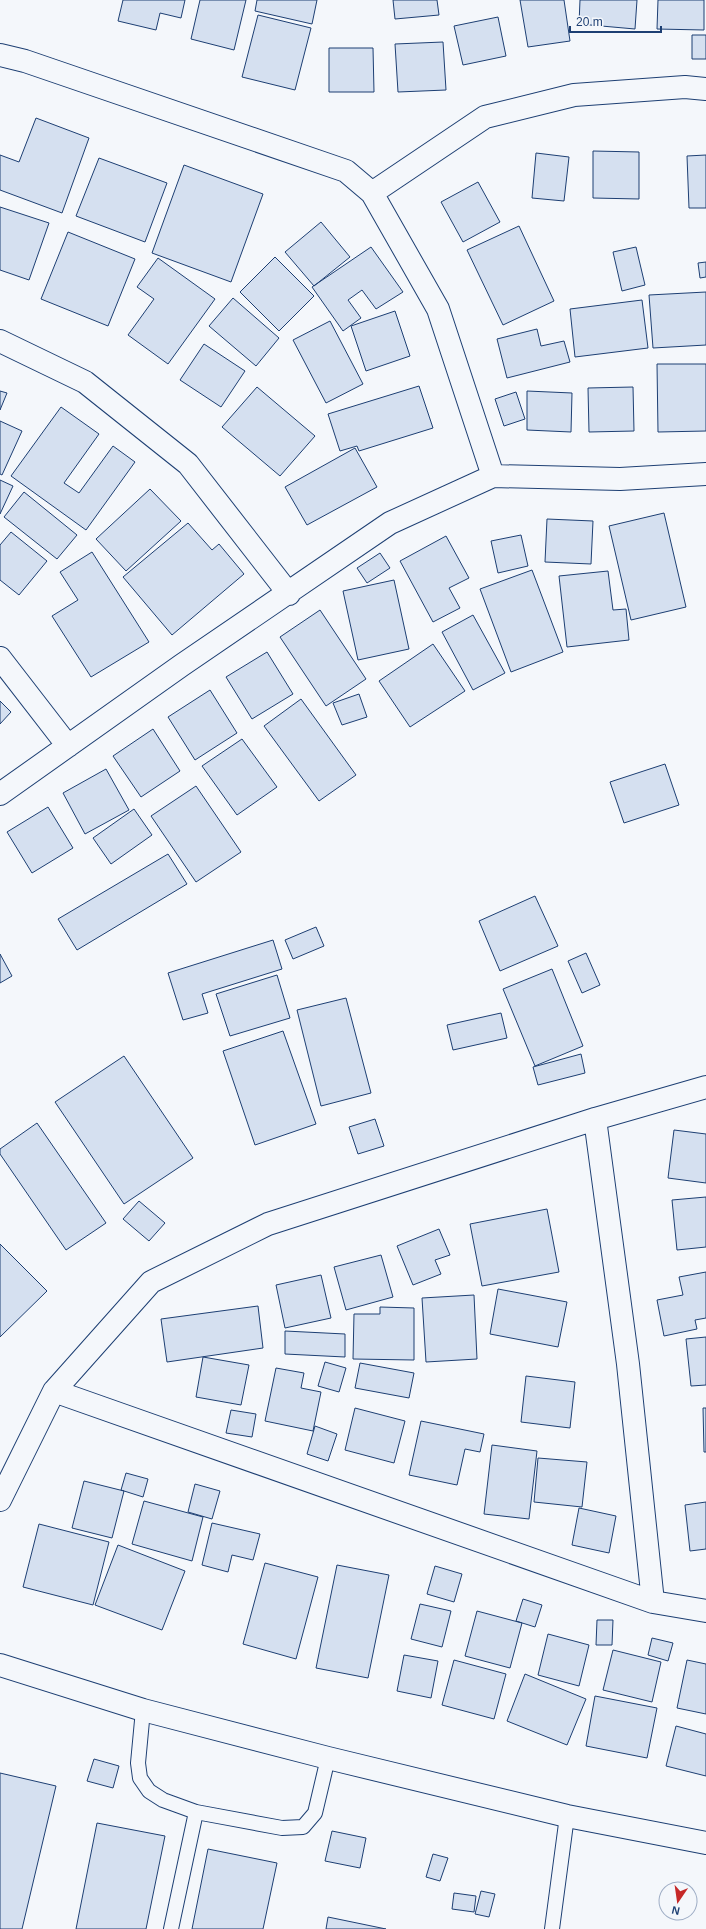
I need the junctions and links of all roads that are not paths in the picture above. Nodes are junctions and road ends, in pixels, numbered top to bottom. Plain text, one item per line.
1 (0, 55) edge
2 (706, 89) edge
3 (372, 192) junction
4 (0, 341) edge
5 (706, 474) edge
6 (493, 476) junction
7 (289, 594) junction
8 (0, 658) edge
9 (68, 746) junction
10 (0, 794) edge
11 (706, 1087) edge
12 (595, 1119) junction
13 (54, 1391) junction
14 (0, 1500) edge
15 (653, 1602) junction
16 (706, 1611) edge
17 (0, 1665) edge
18 (143, 1710) junction
19 (328, 1758) junction
20 (196, 1812) junction
21 (567, 1816) junction
22 (706, 1843) edge
23 (171, 1929) edge
24 (552, 1929) edge

1 - 3 street
2 - 3 street
3 - 6 street
4 - 7 street
5 - 6 street
6 - 7 street
7 - 9 street
8 - 9 street
9 - 10 street
11 - 12 street
12 - 13 street
12 - 15 street
13 - 14 street
13 - 15 street
15 - 16 street
17 - 18 street
18 - 19 street
18 - 20 lane
19 - 20 lane
19 - 21 street
20 - 23 lane
21 - 22 street
21 - 24 lane

